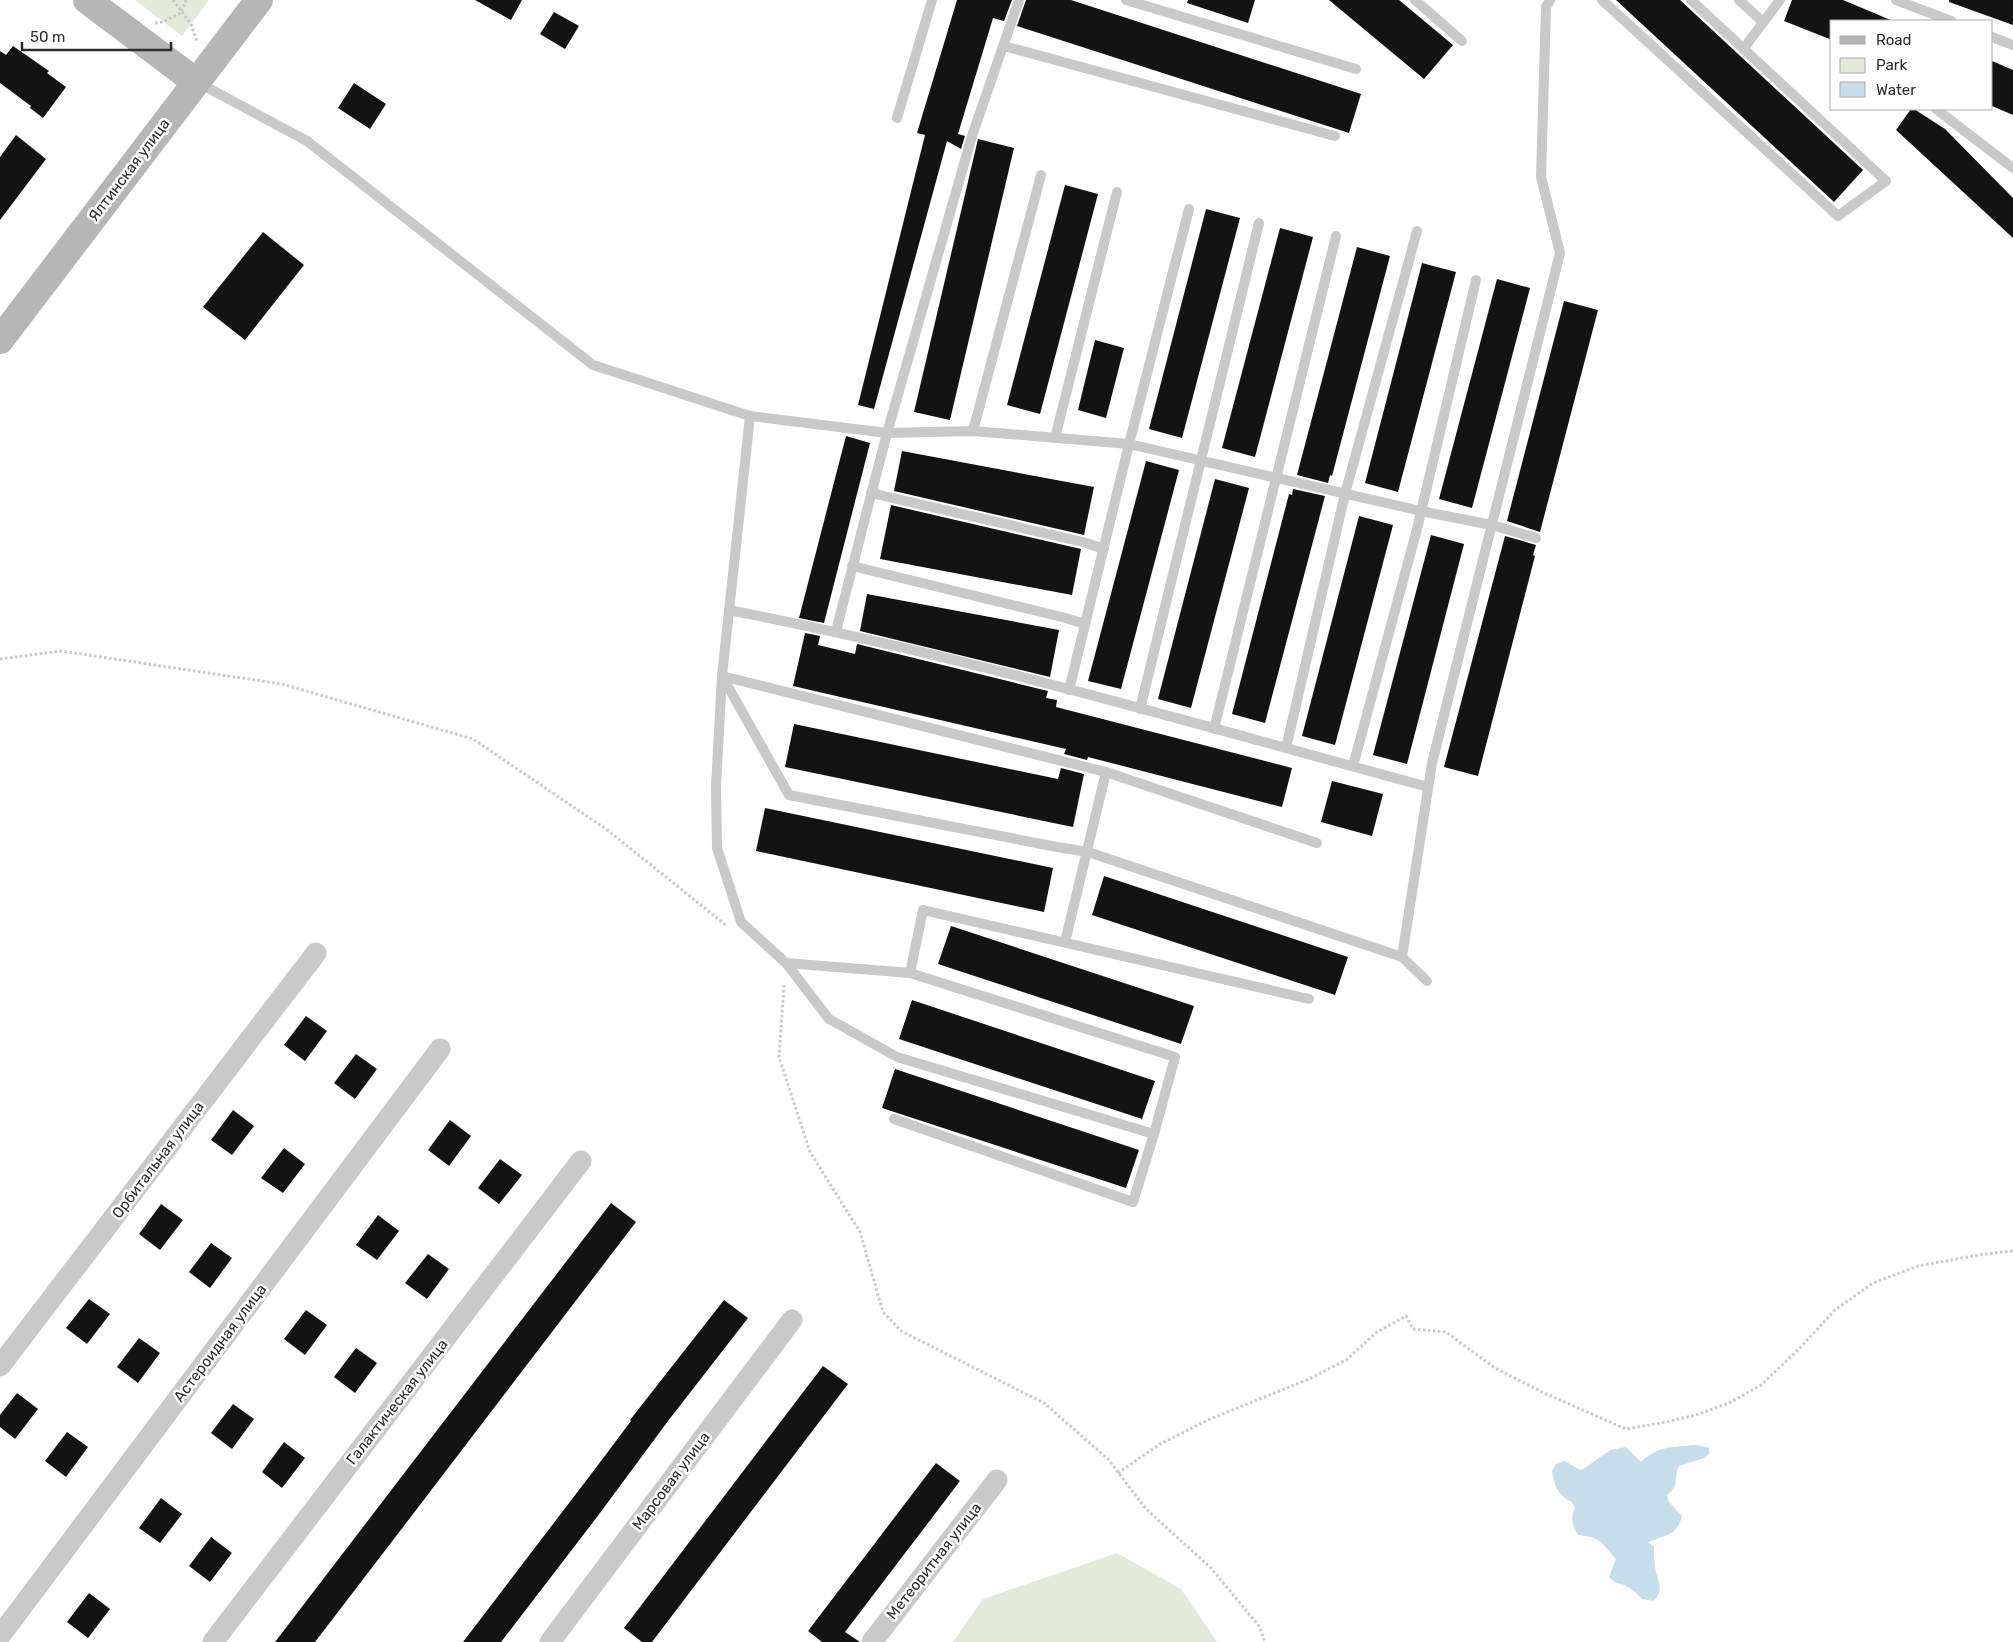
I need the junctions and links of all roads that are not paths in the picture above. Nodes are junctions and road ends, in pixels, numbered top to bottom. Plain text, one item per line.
1 (87, 0) edge
2 (259, 0) edge
3 (932, 0) edge
4 (1019, 0) edge
5 (1126, 0) edge
6 (1415, 0) edge
7 (1550, 0) edge
8 (1602, 0) edge
9 (1691, 0) edge
10 (1739, 0) edge
11 (1780, 0) edge
12 (1896, 0) edge
13 (1949, 20) edge
14 (1763, 22) junction
15 (1993, 37) edge
16 (1462, 41) dead end
17 (2013, 45) edge
18 (1004, 46) junction
19 (1744, 48) junction
20 (1356, 69) dead end
21 (204, 72) junction
22 (1937, 110) edge
23 (897, 118) dead end
24 (1335, 136) dead end
25 (2013, 168) edge
26 (1041, 175) dead end
27 (1117, 192) dead end
28 (1189, 208) dead end
29 (1258, 223) dead end
30 (1417, 231) dead end
31 (1336, 236) dead end
32 (1476, 280) dead end
33 (0, 340) edge
34 (750, 416) junction
35 (973, 431) junction
36 (887, 433) junction
37 (1054, 438) junction
38 (1129, 444) junction
39 (1201, 461) junction
40 (1275, 478) junction
41 (871, 493) junction
42 (1345, 494) junction
43 (1421, 512) junction
44 (1492, 525) junction
45 (1536, 538) dead end
46 (1104, 549) junction
47 (852, 566) junction
48 (729, 610) junction
49 (1085, 624) junction
50 (836, 631) junction
51 (722, 676) junction
52 (1069, 690) junction
53 (1140, 709) junction
54 (1214, 729) junction
55 (1286, 748) junction
56 (1352, 766) junction
57 (1106, 772) junction
58 (1428, 787) junction
59 (1317, 843) dead end
60 (1088, 852) junction
61 (1065, 942) junction
62 (316, 953) dead end
63 (1402, 957) junction
64 (786, 963) junction
65 (910, 973) junction
66 (1427, 981) dead end
67 (1309, 999) dead end
68 (440, 1050) dead end
69 (894, 1119) dead end
70 (1154, 1134) junction
71 (582, 1162) dead end
72 (792, 1320) dead end
73 (0, 1366) edge
74 (997, 1480) dead end
75 (0, 1636) edge
76 (213, 1642) edge
77 (550, 1642) edge
78 (872, 1642) edge

1 - 21 street
2 - 21 street, Ялтинская улица
3 - 23 lane
4 - 18 lane
5 - 20 lane
6 - 16 lane
7 - 44 lane
8 - 19 lane
9 - 19 lane
10 - 14 lane
11 - 14 lane
12 - 13 lane
14 - 19 lane
15 - 17 lane
18 - 24 lane
18 - 36 lane
21 - 33 street, Ялтинская улица
21 - 34 lane
22 - 25 lane
26 - 35 lane
27 - 37 lane
28 - 38 lane
29 - 39 lane
30 - 42 lane
31 - 40 lane
32 - 43 lane
34 - 36 lane
34 - 48 lane
35 - 36 lane
35 - 37 lane
36 - 41 lane
37 - 38 lane
38 - 39 lane
38 - 46 lane
39 - 40 lane
39 - 53 lane
40 - 42 lane
40 - 54 lane
41 - 46 lane
41 - 47 lane
42 - 43 lane
42 - 55 lane
43 - 44 lane
43 - 56 lane
44 - 45 lane
44 - 58 lane
46 - 49 lane
47 - 49 lane
47 - 50 lane
48 - 50 lane
48 - 51 lane
49 - 52 lane
50 - 52 lane
51 - 57 lane
51 - 60 lane
51 - 64 lane
52 - 53 lane
53 - 54 lane
54 - 55 lane
55 - 56 lane
56 - 58 lane
57 - 59 lane
57 - 60 lane
58 - 63 lane
60 - 61 lane
60 - 63 lane
61 - 65 lane
61 - 67 lane
62 - 73 street, Орбитальная улица
63 - 66 lane
64 - 65 lane
64 - 70 lane
65 - 70 lane
68 - 75 street, Астероидная улица
69 - 70 lane
71 - 76 street, Галактическая улица
72 - 77 street, Марсовая улица
74 - 78 street, Метеоритная улица

